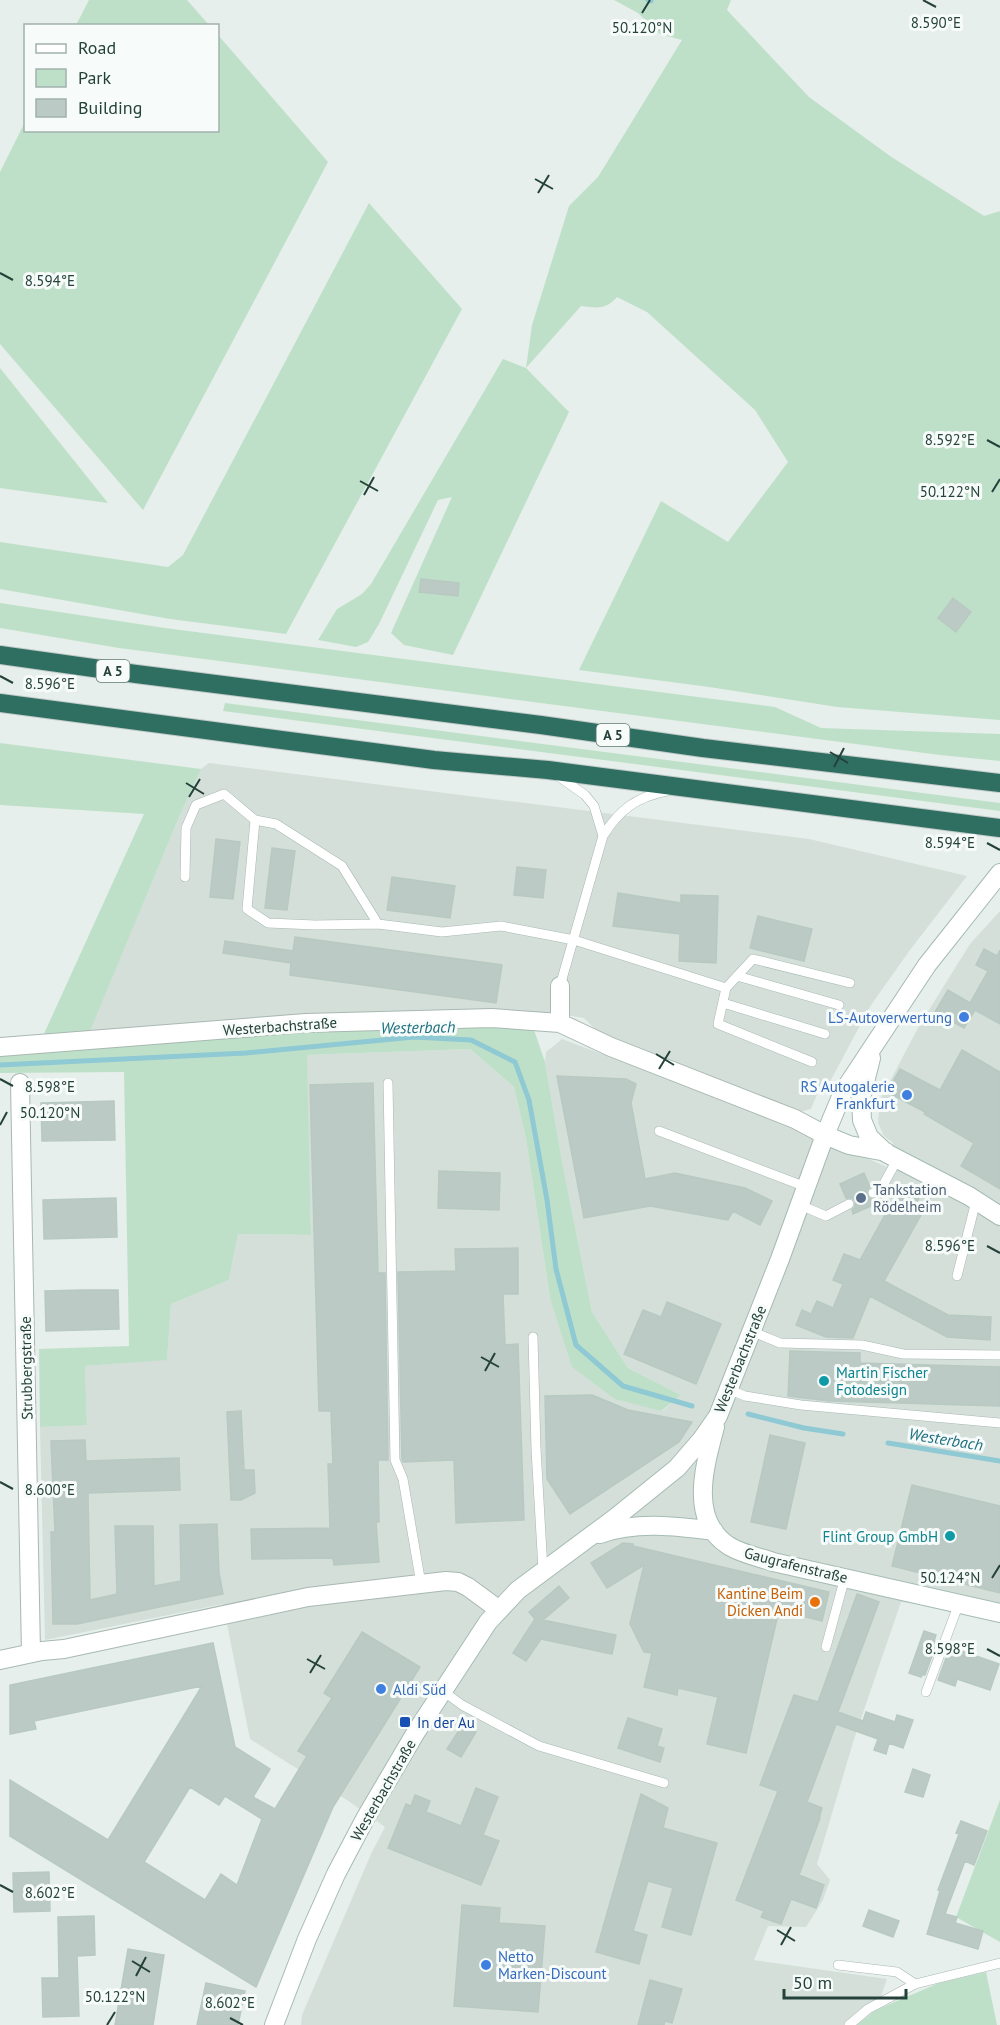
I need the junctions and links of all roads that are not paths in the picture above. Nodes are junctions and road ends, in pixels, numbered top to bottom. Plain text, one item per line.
1 (0, 655) edge
2 (0, 703) edge
3 (548, 770) junction
4 (1000, 783) edge
5 (683, 788) junction
6 (255, 820) junction
7 (1000, 828) edge
8 (603, 836) junction
9 (998, 875) edge
10 (185, 877) dead end
11 (378, 924) junction
12 (574, 940) junction
13 (737, 976) junction
14 (850, 982) dead end
15 (560, 986) joint
16 (726, 988) junction
17 (723, 1003) junction
18 (839, 1005) dead end
19 (560, 1023) junction
20 (825, 1034) dead end
21 (0, 1047) edge
22 (874, 1047) junction
23 (812, 1062) dead end
24 (20, 1083) dead end
25 (388, 1083) dead end
26 (659, 1131) dead end
27 (825, 1135) junction
28 (892, 1155) junction
29 (806, 1187) junction
30 (873, 1193) dead end
31 (976, 1201) junction
32 (849, 1204) dead end
33 (800, 1205) junction
34 (1000, 1216) edge
35 (957, 1276) dead end
36 (751, 1331) junction
37 (533, 1337) dead end
38 (1000, 1356) edge
39 (728, 1389) junction
40 (718, 1416) junction
41 (1000, 1423) edge
42 (714, 1532) junction
43 (590, 1537) junction
44 (543, 1570) junction
45 (845, 1578) junction
46 (421, 1584) junction
47 (959, 1604) junction
48 (498, 1609) junction
49 (1000, 1613) edge
50 (826, 1647) dead end
51 (31, 1653) junction
52 (0, 1660) edge
53 (443, 1691) junction
54 (926, 1692) dead end
55 (664, 1783) dead end
56 (1000, 1963) edge
57 (838, 1965) dead end
58 (915, 1984) junction
59 (274, 2025) edge
60 (849, 2025) edge

1 - 4 highway, A 5
2 - 3 highway
3 - 5 highway
3 - 8 lane
5 - 7 highway
5 - 8 lane
6 - 10 lane
6 - 11 lane
6 - 11 lane
8 - 12 lane
9 - 22 street, Westerbachstraße
11 - 12 lane
12 - 15 lane
12 - 16 lane
13 - 14 lane
13 - 16 lane
13 - 18 lane
15 - 19 street
16 - 17 lane
17 - 20 lane
17 - 23 lane
19 - 21 street, Westerbachstraße
19 - 27 street, Westerbachstraße
22 - 27 street, Westerbachstraße
22 - 28 street
24 - 51 street, Strubbergstraße
25 - 46 lane
26 - 29 lane
27 - 28 street
27 - 29 street, Westerbachstraße
28 - 30 lane
28 - 31 street
29 - 33 street, Westerbachstraße
31 - 34 street
31 - 35 lane
32 - 33 lane
33 - 36 street, Westerbachstraße
36 - 38 lane
36 - 39 street, Westerbachstraße
37 - 44 lane
39 - 40 street, Westerbachstraße
39 - 41 lane
40 - 42 street
40 - 43 street, Westerbachstraße
42 - 43 street, Westerbachstraße
42 - 45 street, Gaugrafenstraße
43 - 44 street, Westerbachstraße
44 - 48 street, Westerbachstraße
45 - 47 street, Gaugrafenstraße
45 - 50 lane
46 - 48 street
46 - 51 street
47 - 49 street, Gaugrafenstraße
47 - 54 lane
48 - 53 street, Westerbachstraße
51 - 52 street
53 - 55 lane
53 - 59 street, Westerbachstraße
56 - 58 lane
57 - 58 lane
58 - 60 lane

